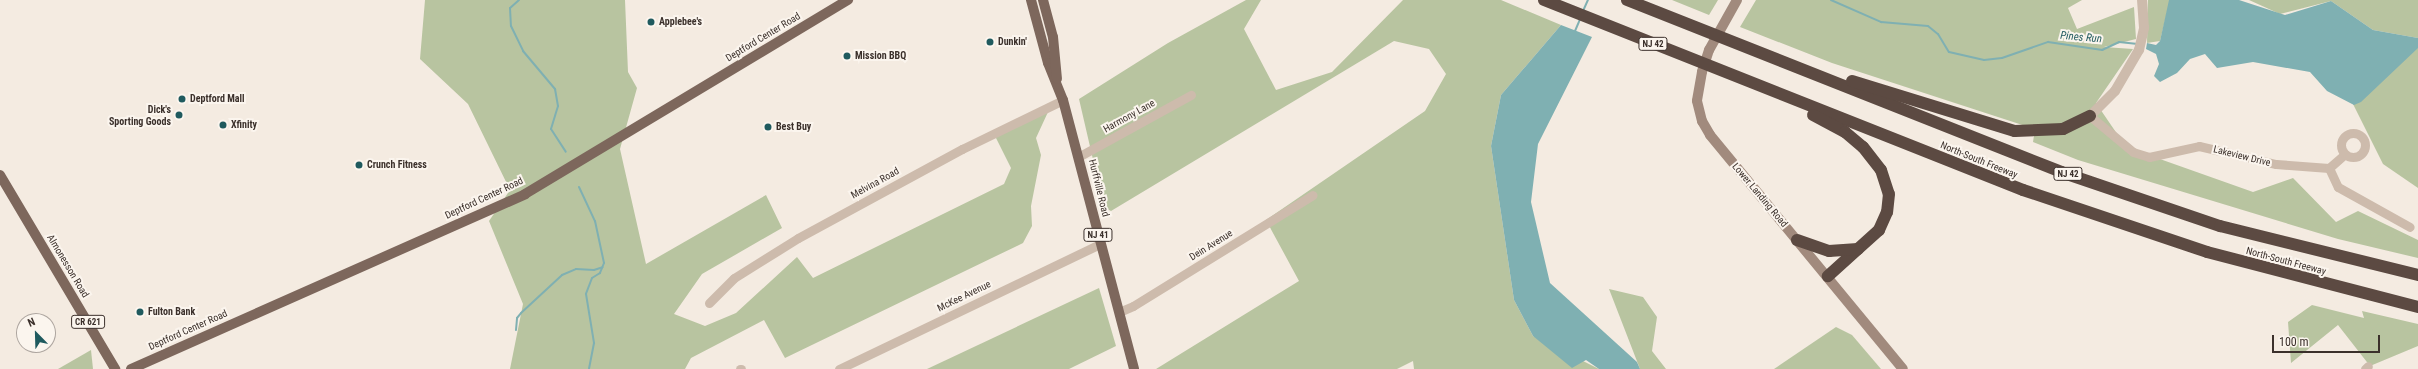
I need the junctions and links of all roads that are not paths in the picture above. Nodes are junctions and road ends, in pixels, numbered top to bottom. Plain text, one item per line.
1 (848, 0) edge
2 (1031, 0) edge
3 (1043, 0) edge
4 (1544, 0) edge
5 (1627, 0) edge
6 (1737, 0) edge
7 (2142, 0) edge
8 (1796, 67) junction
9 (1057, 83) junction
10 (1191, 95) dead end
11 (1063, 100) junction
12 (1797, 101) junction
13 (2090, 116) junction
14 (2345, 154) dead end
15 (1078, 157) junction
16 (2329, 168) junction
17 (0, 175) edge
18 (1313, 195) dead end
19 (2410, 227) dead end
20 (1797, 240) junction
21 (1100, 244) junction
22 (1859, 249) junction
23 (2418, 275) edge
24 (1828, 276) junction
25 (709, 303) dead end
26 (2418, 307) edge
27 (1118, 312) junction
28 (115, 369) edge
29 (131, 369) edge
30 (839, 369) edge
31 (1134, 369) edge
32 (1903, 369) edge

1 - 29 main road, Deptford Center Road
2 - 9 main road, Hurffville Road / NJ 41
3 - 9 main road, Hurffville Road / NJ 41
4 - 12 highway, North-South Freeway / NJ 42
5 - 8 highway, North-South Freeway / NJ 42
6 - 20 main road, Lower Landing Road
7 - 13 street
8 - 13 highway
8 - 23 highway, North-South Freeway / NJ 42
9 - 11 main road, Hurffville Road / NJ 41
10 - 15 street, Harmony Lane
11 - 15 main road, Hurffville Road / NJ 41
11 - 25 street, Melvina Road
12 - 22 highway
12 - 26 highway, North-South Freeway / NJ 42
13 - 16 street, Lakeview Drive
14 - 16 street
15 - 21 main road, Hurffville Road / NJ 41
16 - 19 street
17 - 28 main road, Almonesson Road / CR 621
18 - 27 street, Dein Avenue
20 - 22 highway
20 - 24 main road, Lower Landing Road
21 - 27 main road, Hurffville Road / NJ 41
21 - 30 street, McKee Avenue
22 - 24 highway
24 - 32 main road, Lower Landing Road
27 - 31 main road, Hurffville Road / NJ 41

